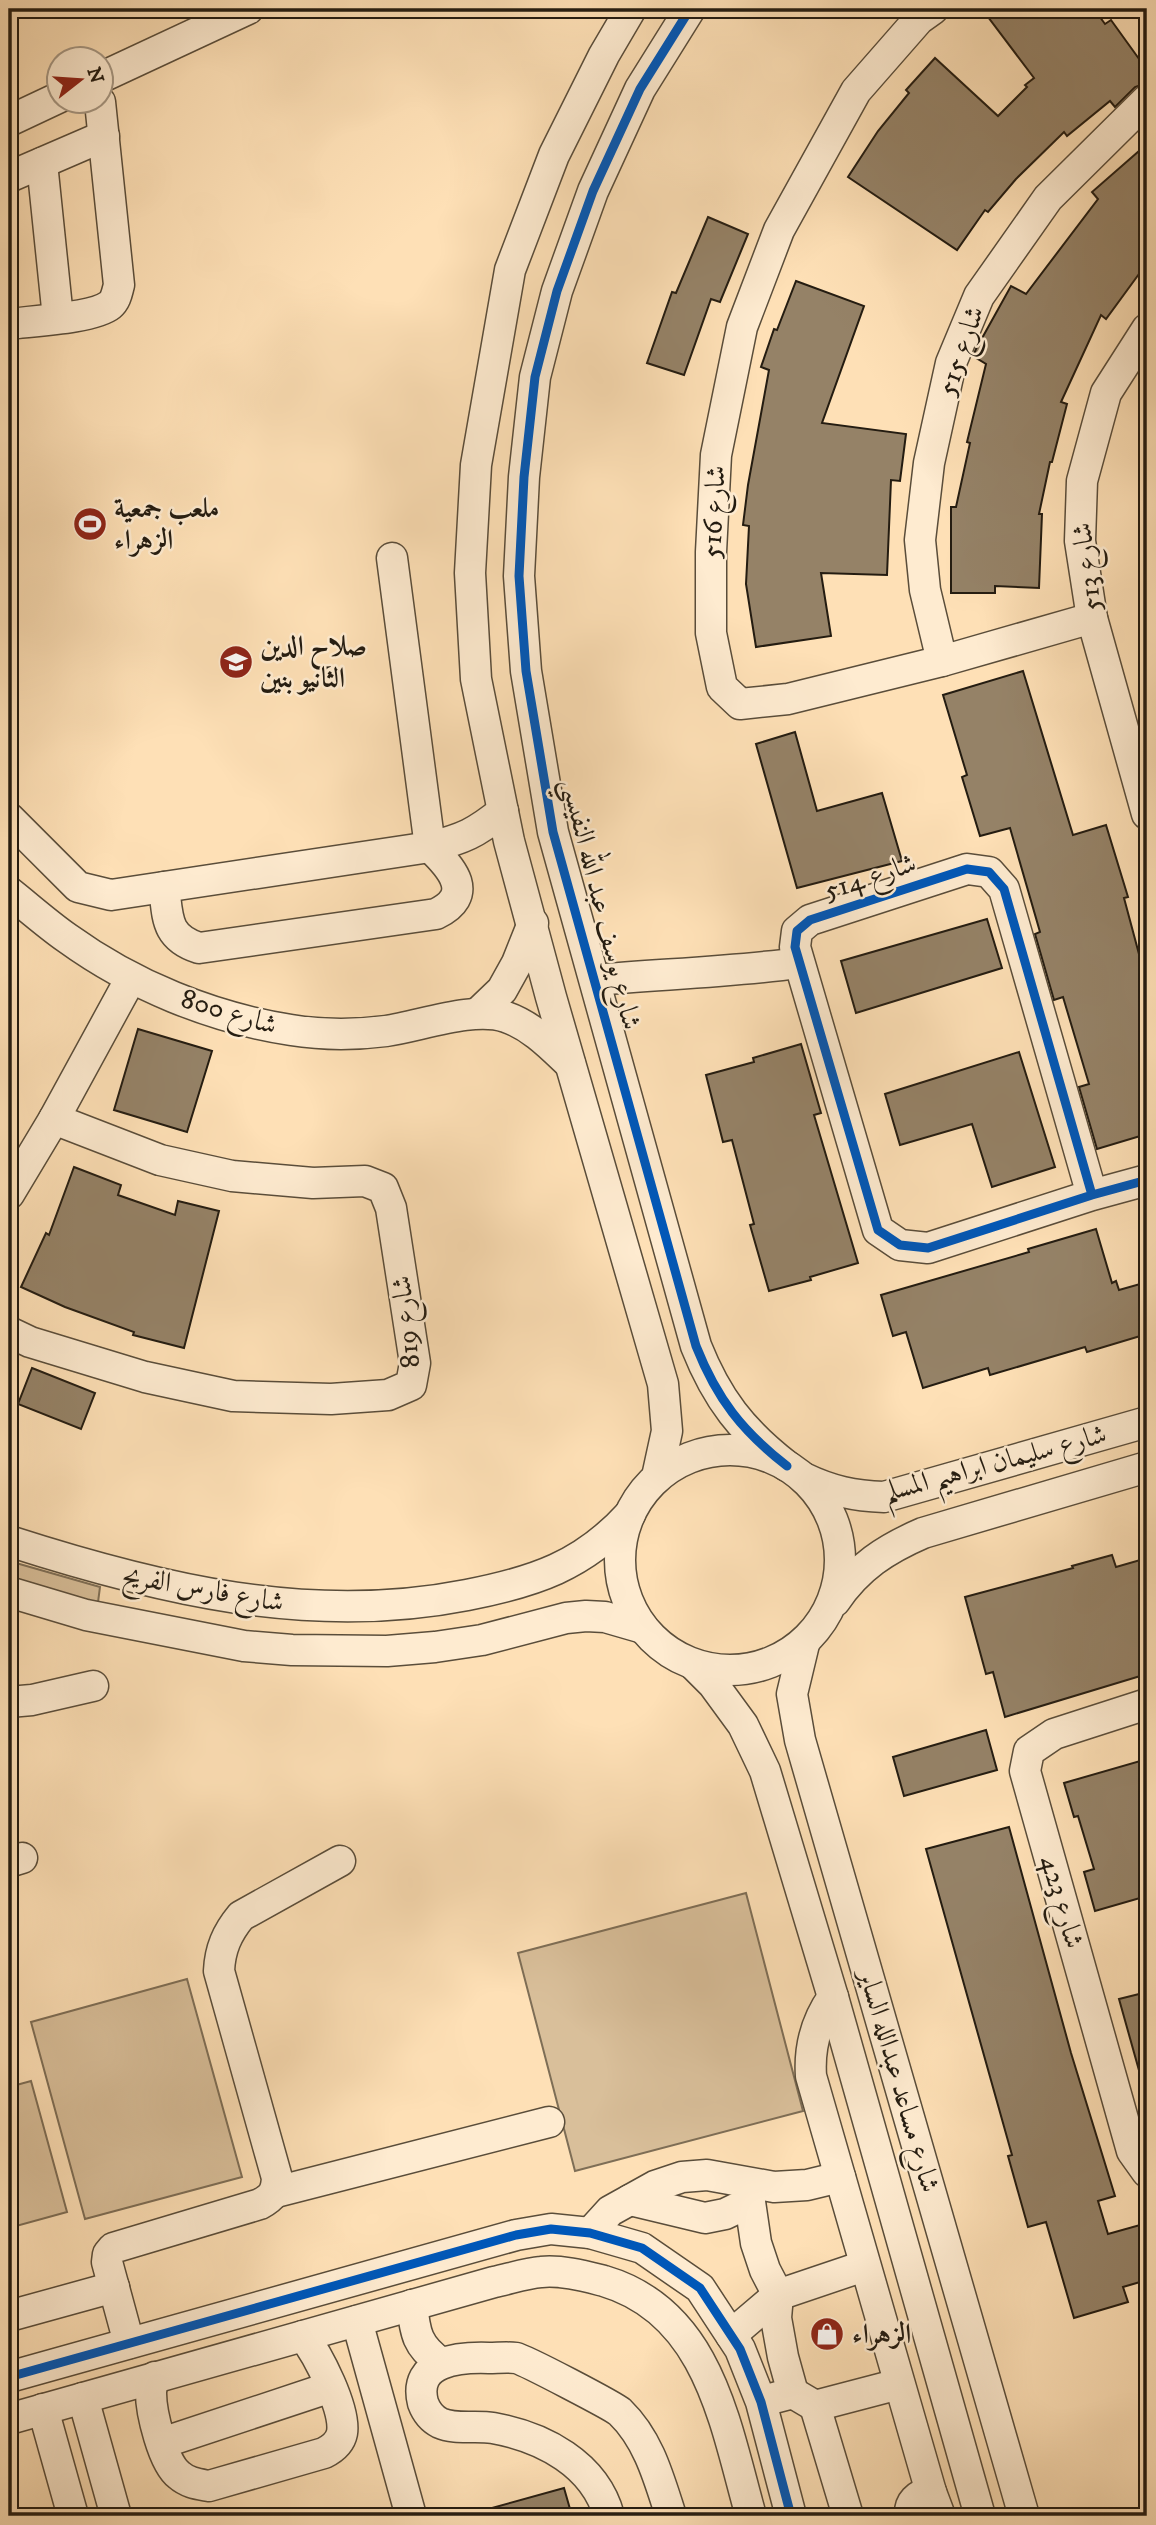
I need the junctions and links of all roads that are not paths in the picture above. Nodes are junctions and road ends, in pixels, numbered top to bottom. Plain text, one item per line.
1 (248, 9) edge
2 (631, 9) edge
3 (690, 9) edge
4 (933, 9) edge
5 (116, 70) edge
6 (1147, 100) edge
7 (46, 104) edge
8 (102, 116) edge
9 (9, 121) edge
10 (104, 136) junction
11 (42, 163) junction
12 (9, 177) edge
13 (58, 318) junction
14 (9, 324) edge
15 (1147, 330) edge
16 (392, 558) dead end
17 (1092, 618) junction
18 (942, 661) junction
19 (502, 811) junction
20 (1147, 814) edge
21 (9, 818) edge
22 (430, 847) junction
23 (164, 887) junction
24 (9, 892) edge
25 (533, 923) junction
26 (799, 963) junction
27 (131, 978) junction
28 (595, 980) junction
29 (478, 1013) junction
30 (571, 1065) junction
31 (54, 1119) junction
32 (1147, 1180) edge
33 (9, 1194) edge
34 (1092, 1195) junction
35 (9, 1332) edge
36 (1147, 1422) edge
37 (1015, 1460) junction
38 (1147, 1467) edge
39 (795, 1472) junction
40 (657, 1477) junction
41 (1030, 1502) junction
42 (630, 1514) junction
43 (9, 1541) edge
44 (9, 1592) edge
45 (829, 1610) junction
46 (643, 1628) junction
47 (804, 1644) junction
48 (695, 1666) junction
49 (93, 1686) dead end
50 (9, 1702) edge
51 (1147, 1704) edge
52 (340, 1861) dead end
53 (833, 1997) junction
54 (549, 2122) dead end
55 (1147, 2172) edge
56 (840, 2177) junction
57 (276, 2192) junction
58 (750, 2193) junction
59 (630, 2200) junction
60 (590, 2233) junction
61 (516, 2235) junction
62 (864, 2266) junction
63 (524, 2276) junction
64 (114, 2287) junction
65 (778, 2295) junction
66 (412, 2305) junction
67 (248, 2309) junction
68 (9, 2316) edge
69 (357, 2321) junction
70 (731, 2335) junction
71 (303, 2336) junction
72 (129, 2343) junction
73 (257, 2349) junction
74 (441, 2363) junction
75 (9, 2376) edge
76 (155, 2377) junction
77 (899, 2384) junction
78 (331, 2387) junction
79 (83, 2398) junction
80 (804, 2400) junction
81 (761, 2402) junction
82 (43, 2409) junction
83 (9, 2419) edge
84 (440, 2423) junction
85 (388, 2434) junction
86 (162, 2444) junction
87 (935, 2504) edge
88 (746, 2514) edge
89 (73, 2516) edge
90 (116, 2516) edge
91 (411, 2516) edge
92 (609, 2516) edge
93 (671, 2516) edge
94 (791, 2516) edge
95 (848, 2516) edge
96 (910, 2516) edge
97 (980, 2516) edge
98 (1024, 2516) edge

1 - 5 street
2 - 19 street
3 - 28 street, شارع يوسف عبد الله النفيسي
4 - 18 street, شارع 516
6 - 18 street, شارع 515
7 - 9 street
8 - 10 street
10 - 11 street
10 - 13 street
11 - 12 street
11 - 13 street
13 - 14 street
15 - 17 street, شارع 513
16 - 22 street
17 - 18 street, شارع 516
17 - 20 street, شارع 513
19 - 22 street
19 - 25 street
21 - 23 street
22 - 23 street
22 - 23 street
24 - 27 street, شارع 800
25 - 29 street
25 - 30 street
26 - 28 street
26 - 34 street, شارع 514
26 - 34 street, شارع 514
27 - 29 street, شارع 800
27 - 31 street
28 - 39 street, شارع يوسف عبد الله النفيسي
29 - 30 street, شارع 800
30 - 40 street
31 - 33 street
31 - 35 street, شارع 819
32 - 34 street, شارع 514
36 - 37 street, شارع سليمان ابراهيم المسلم
37 - 39 street, شارع سليمان ابراهيم المسلم
37 - 41 street
38 - 41 street, شارع سليمان ابراهيم المسلم
39 - 40 street
39 - 45 street
40 - 42 street
41 - 45 street, شارع سليمان ابراهيم المسلم
42 - 43 street, شارع فارس الفريح
42 - 46 street
44 - 46 street, شارع فارس الفريح
45 - 47 street
46 - 48 street
47 - 48 street
47 - 98 street, شارع مساعد عبدالله الساير
48 - 53 street, شارع مساعد عبدالله الساير
49 - 50 street
51 - 55 street, شارع 423
52 - 57 street
53 - 56 street
53 - 97 street, شارع مساعد عبدالله الساير
54 - 57 street
56 - 58 street
56 - 62 street
57 - 64 street
58 - 59 street
58 - 59 street
58 - 65 street
59 - 60 street
60 - 61 street
60 - 70 street
61 - 63 street
61 - 67 street
62 - 65 street
62 - 77 street
63 - 66 street
63 - 88 street
64 - 68 street
64 - 72 street
65 - 70 street
65 - 80 street
66 - 69 street
66 - 74 street
67 - 72 street
67 - 73 street
69 - 71 street
69 - 85 street
70 - 81 street
71 - 73 street
71 - 78 street
72 - 75 street
73 - 76 street
74 - 84 street
74 - 93 street
76 - 79 street
76 - 86 street
77 - 80 street
77 - 87 street
78 - 86 street
78 - 86 street
79 - 82 street
79 - 90 street
80 - 81 street
80 - 95 street
81 - 94 street
82 - 83 street
82 - 89 street
84 - 85 street
84 - 92 street
85 - 91 street
87 - 96 street

